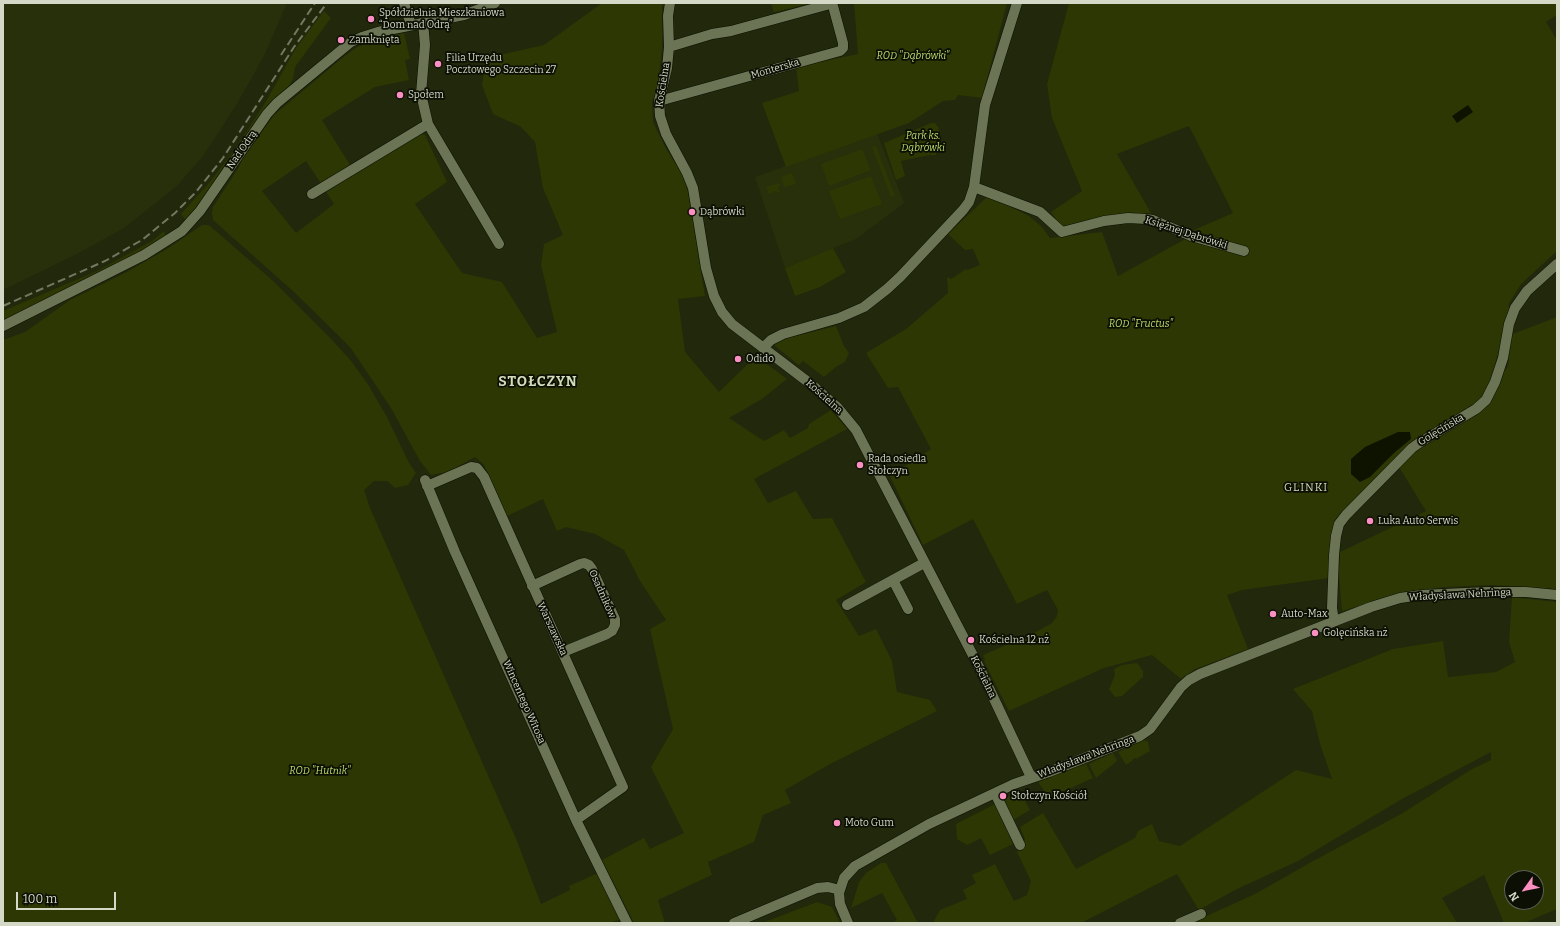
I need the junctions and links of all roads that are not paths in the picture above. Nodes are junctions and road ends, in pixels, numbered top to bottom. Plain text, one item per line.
1 (404, 3) edge
2 (494, 3) edge
3 (670, 3) edge
4 (1017, 3) edge
5 (830, 4) edge
6 (423, 22) junction
7 (412, 25) junction
8 (669, 47) junction
9 (659, 101) junction
10 (428, 124) junction
11 (974, 187) junction
12 (312, 194) dead end
13 (499, 244) dead end
14 (1244, 251) dead end
15 (1557, 264) edge
16 (3, 326) edge
17 (763, 348) junction
18 (426, 483) joint
19 (924, 563) junction
20 (893, 580) junction
21 (532, 586) junction
22 (1557, 595) edge
23 (846, 605) dead end
24 (908, 609) dead end
25 (1334, 621) junction
26 (563, 652) junction
27 (1031, 777) junction
28 (995, 793) junction
29 (576, 820) junction
30 (1020, 845) dead end
31 (840, 890) junction
32 (1201, 914) dead end
33 (627, 923) edge
34 (734, 923) edge
35 (848, 923) edge
36 (1180, 923) edge

1 - 7 street
2 - 6 street, Nad Odrą
3 - 8 street, Kościelna
4 - 11 street
5 - 8 street
5 - 9 street, Monterska
6 - 7 street, Nad Odrą
6 - 10 street
7 - 16 street, Nad Odrą
8 - 9 street, Kościelna
9 - 17 street, Kościelna
10 - 12 street
10 - 13 street
11 - 14 street, Księżnej Dąbrówki
11 - 17 street
15 - 25 street, Golęcińska
17 - 19 street, Kościelna
18 - 21 street, Warszawska
18 - 29 street, Wincentego Witosa
19 - 20 street
19 - 27 street, Kościelna
20 - 23 street
20 - 24 street
21 - 26 street, Warszawska
21 - 26 street, Osadników
22 - 25 street, Władysława Nehringa
25 - 27 street, Władysława Nehringa
26 - 29 street, Warszawska
27 - 28 street, Władysława Nehringa
28 - 30 street
28 - 31 street, Władysława Nehringa
29 - 33 street, Wincentego Witosa
31 - 34 street
31 - 35 street
32 - 36 street

